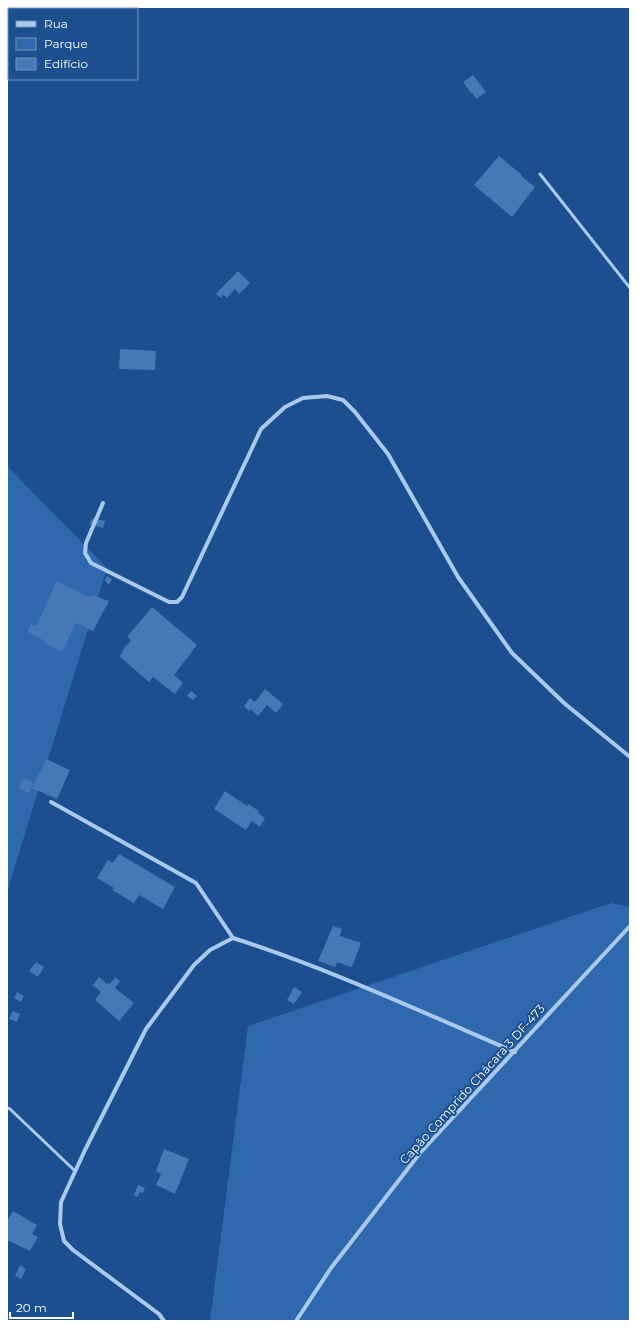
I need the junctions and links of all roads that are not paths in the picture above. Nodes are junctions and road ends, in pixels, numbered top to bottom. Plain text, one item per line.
1 (540, 174) dead end
2 (630, 288) edge
3 (103, 503) dead end
4 (630, 757) edge
5 (51, 802) dead end
6 (630, 926) edge
7 (233, 938) junction
8 (514, 1052) junction
9 (7, 1108) edge
10 (74, 1170) junction
11 (164, 1321) edge
12 (296, 1321) edge

1 - 2 lane
3 - 4 street
5 - 7 street
6 - 8 street, Capão Comprido Chácara 3 DF-473
7 - 8 street
7 - 10 street
8 - 12 street, Capão Comprido Chácara 3 DF-473
9 - 10 lane
10 - 11 street

